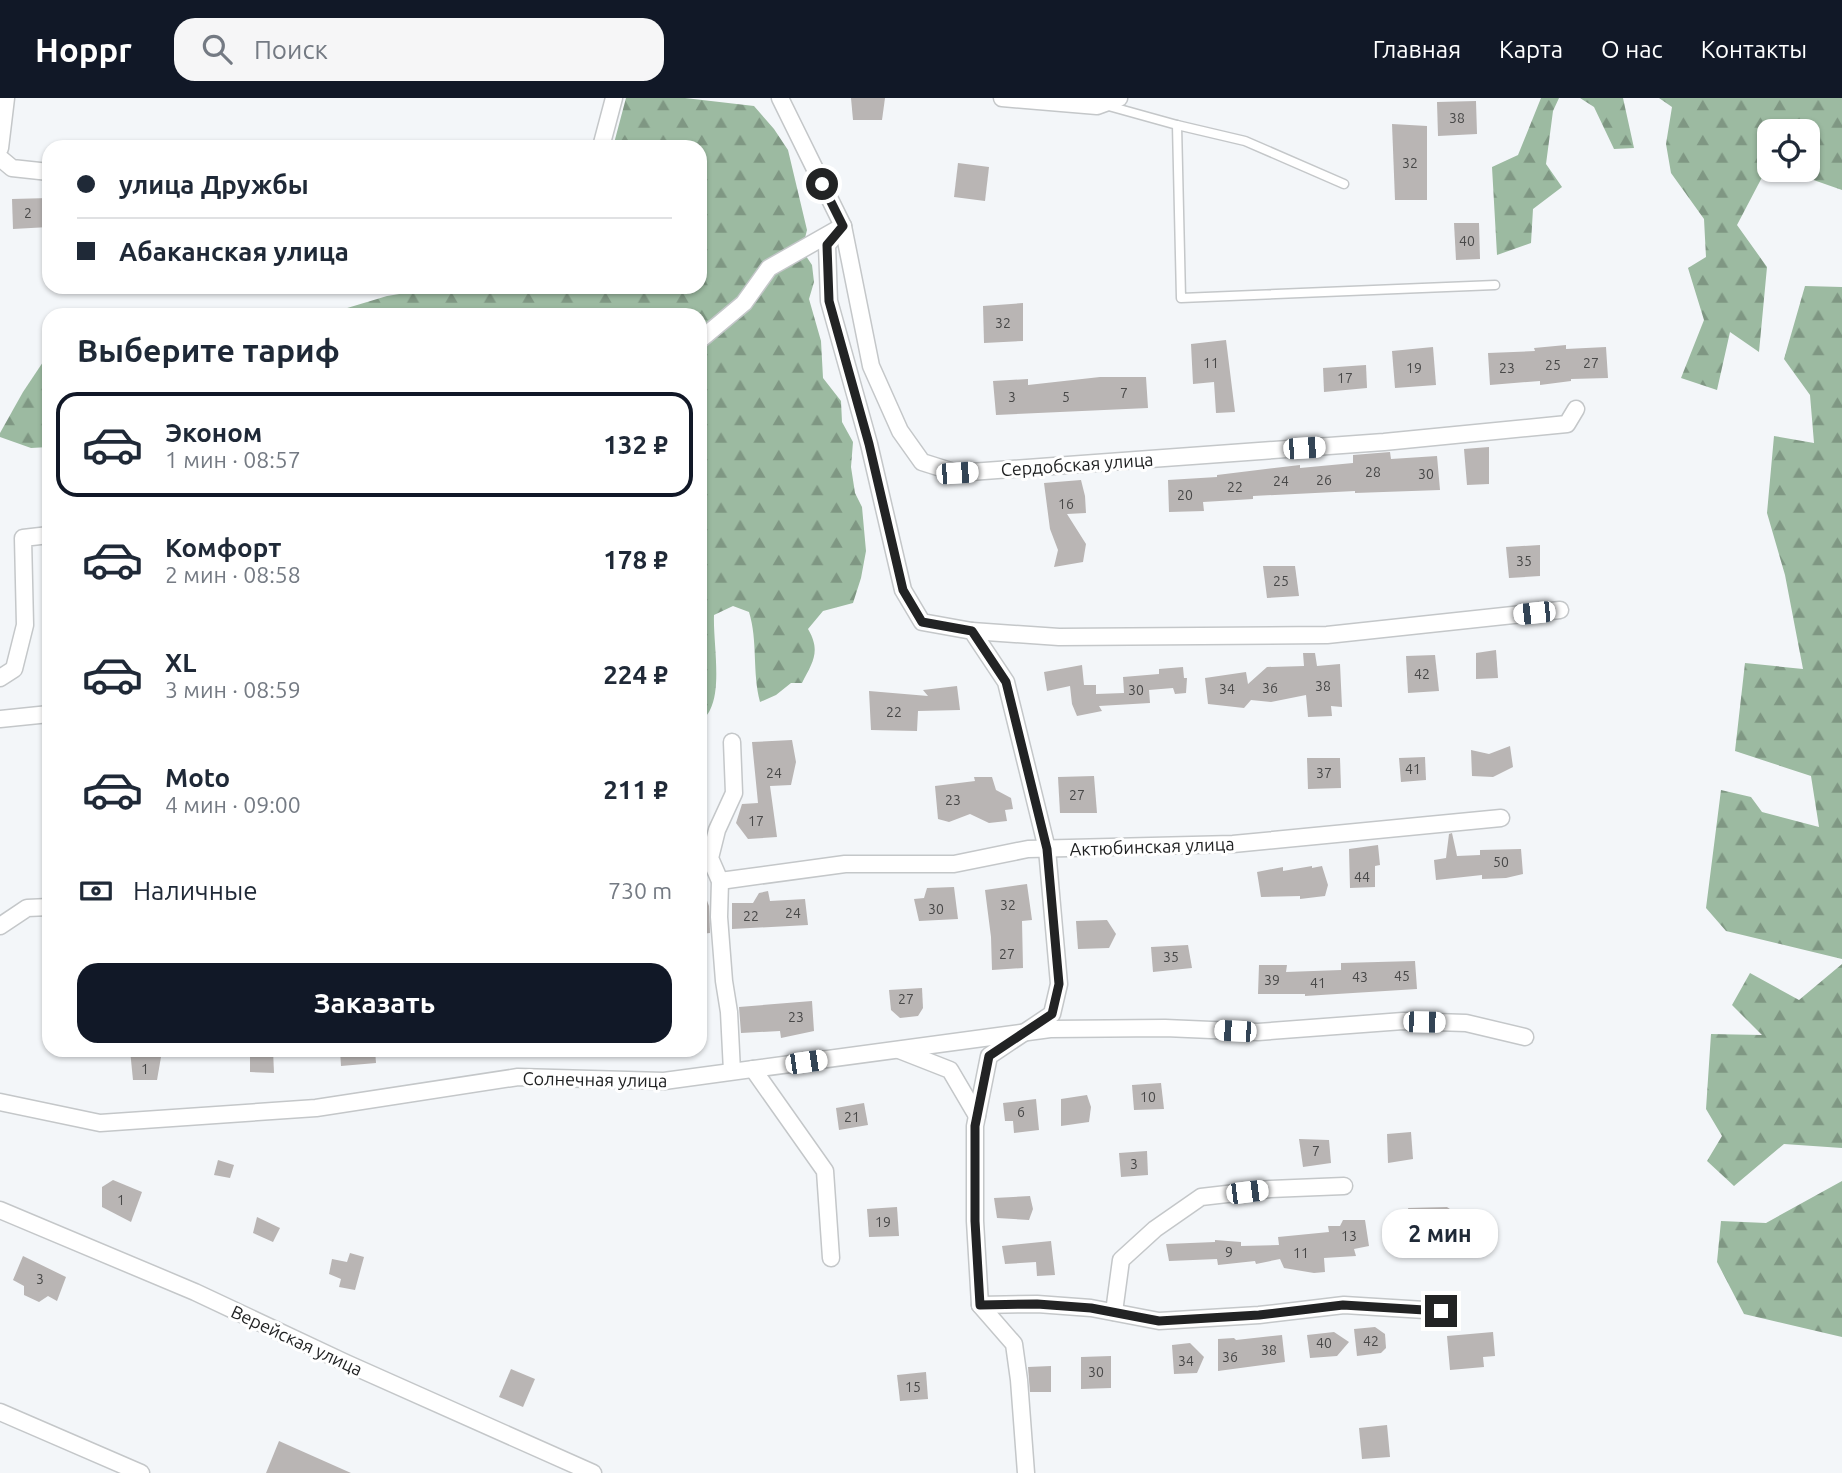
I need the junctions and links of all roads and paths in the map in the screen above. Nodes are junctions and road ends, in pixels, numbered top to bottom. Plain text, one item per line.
1 (5, 98) edge
2 (614, 98) edge
3 (780, 98) edge
4 (1002, 98) edge
5 (1119, 98) edge
6 (1102, 104) junction
7 (1177, 125) junction
8 (603, 140) edge
9 (0, 149) edge
10 (0, 158) edge
11 (42, 171) edge
12 (1344, 184) dead end
13 (843, 226) junction
14 (1496, 285) dead end
15 (707, 334) edge
16 (1577, 409) dead end
17 (42, 536) edge
18 (1560, 610) dead end
19 (972, 631) junction
20 (0, 678) edge
21 (42, 715) edge
22 (0, 719) edge
23 (732, 742) dead end
24 (1501, 818) dead end
25 (1047, 849) junction
26 (720, 881) junction
27 (42, 907) edge
28 (0, 926) edge
29 (1024, 1031) junction
30 (1525, 1037) dead end
31 (897, 1049) junction
32 (753, 1069) junction
33 (732, 1071) junction
34 (0, 1102) edge
35 (977, 1116) junction
36 (1344, 1186) dead end
37 (0, 1210) edge
38 (831, 1258) dead end
39 (980, 1305) junction
40 (1441, 1311) dead end
41 (1114, 1312) junction
42 (0, 1412) edge
43 (141, 1473) edge
44 (593, 1473) edge
45 (1026, 1473) edge

1 - 9 street
2 - 8 street
3 - 13 street
4 - 6 street
5 - 6 street
6 - 7 lane
7 - 12 lane
7 - 14 lane
10 - 11 street
13 - 15 street
13 - 16 street, Сердобская улица
13 - 19 street
17 - 20 street
18 - 19 street
19 - 25 street
21 - 22 street
23 - 26 street
24 - 25 street, Актюбинская улица
25 - 26 street, Актюбинская улица
25 - 29 street
26 - 33 street
27 - 28 street
29 - 30 street, Солнечная улица
29 - 31 street, Солнечная улица
29 - 35 street
31 - 32 street, Солнечная улица
31 - 35 street
32 - 33 street, Солнечная улица
32 - 38 street
33 - 34 street, Солнечная улица
35 - 39 street
36 - 41 street
37 - 44 street, Верейская улица
39 - 41 street
39 - 45 street
40 - 41 street
42 - 43 street

